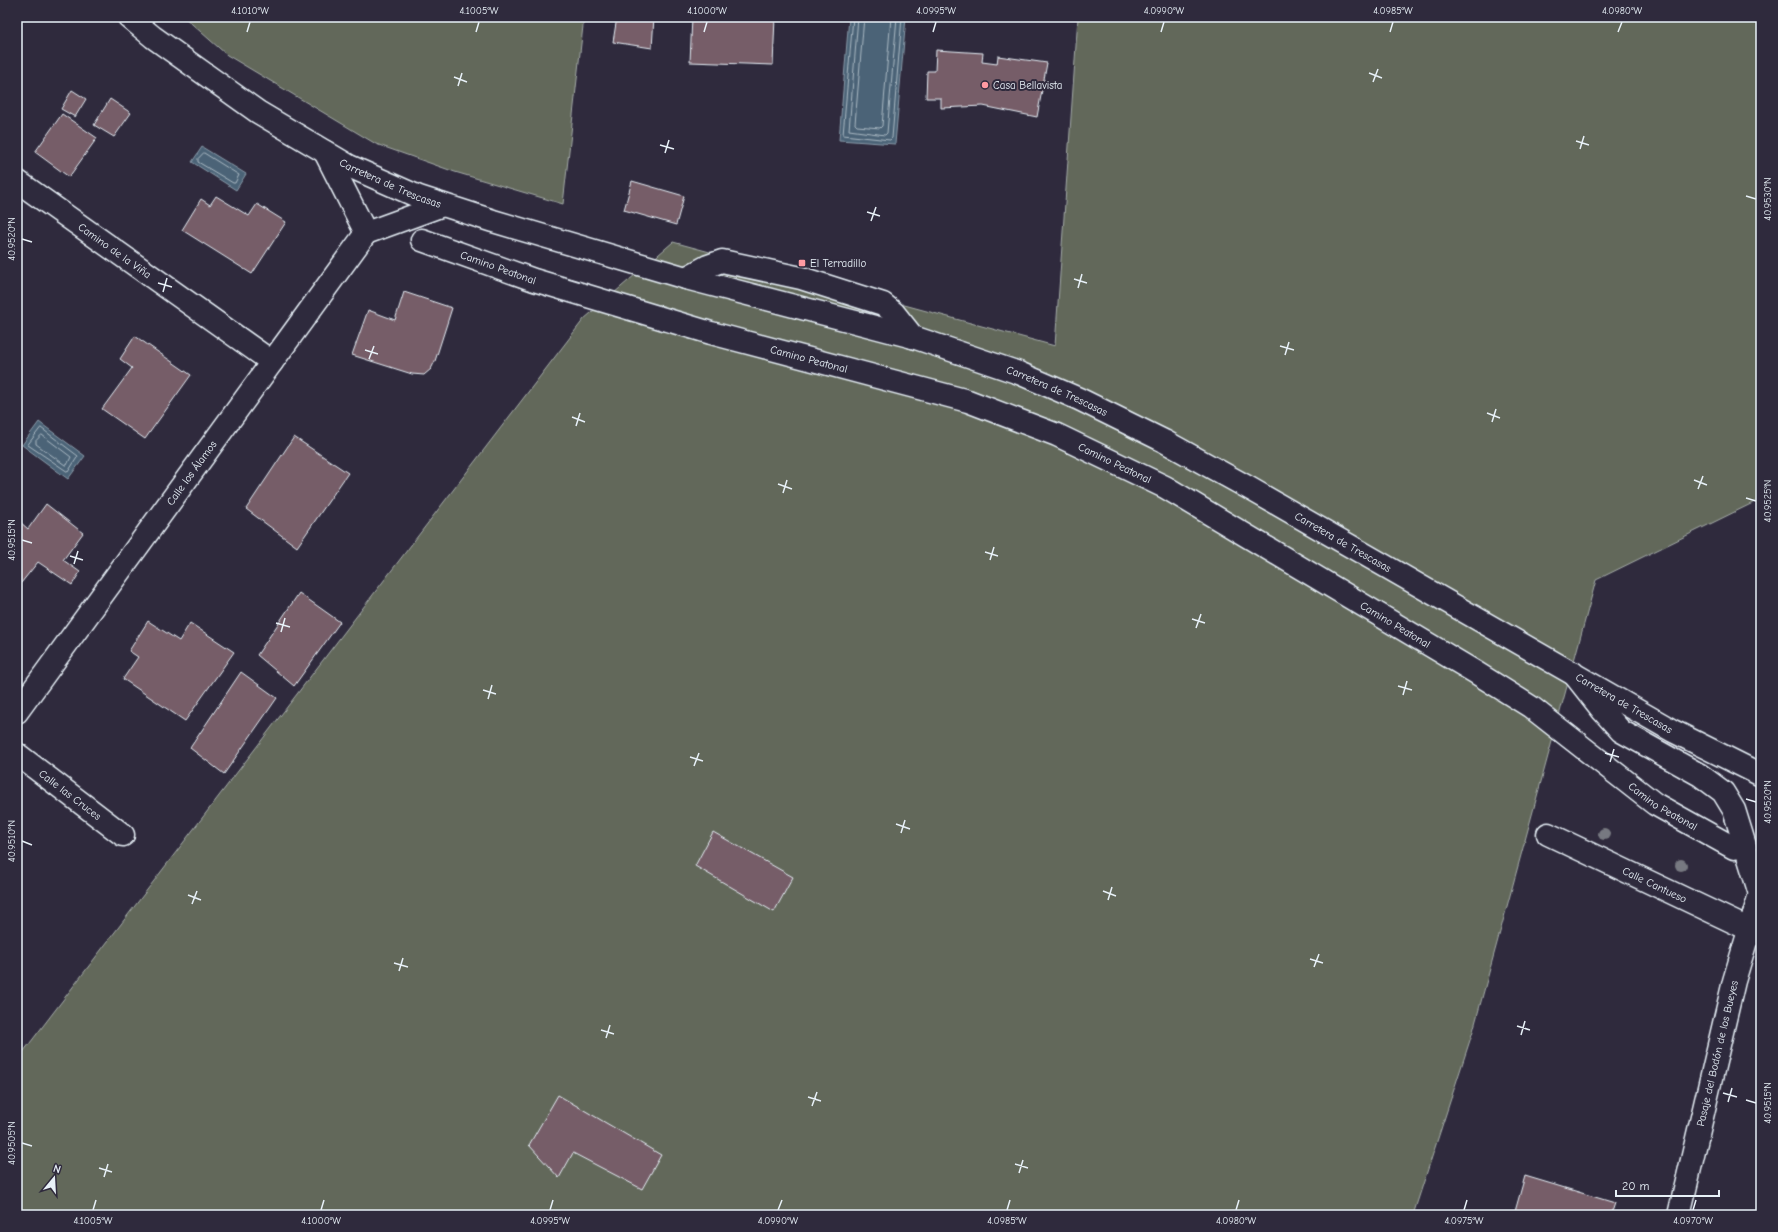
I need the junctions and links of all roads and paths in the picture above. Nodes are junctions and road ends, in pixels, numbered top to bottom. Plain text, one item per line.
1 (129, 17) edge
2 (324, 152) junction
3 (17, 181) edge
4 (443, 205) junction
5 (366, 233) junction
6 (422, 240) dead end
7 (686, 278) junction
8 (913, 337) junction
9 (272, 362) junction
10 (1573, 673) junction
11 (17, 712) edge
12 (17, 754) edge
13 (1761, 774) edge
14 (1548, 834) dead end
15 (123, 835) dead end
16 (1734, 848) dead end
17 (1761, 893) edge
18 (1755, 932) edge
19 (1679, 1215) edge

1 - 2 street, Carretera de Trescasas
2 - 4 street, Carretera de Trescasas
2 - 5 street
3 - 9 street, Camino de la Viña
4 - 5 street
4 - 7 street, Carretera de Trescasas
5 - 9 street, Calle los Álamos
6 - 16 street, Camino Peatonal
7 - 8 street, Carretera de Trescasas
7 - 8 street
8 - 10 street, Carretera de Trescasas
9 - 11 street, Calle los Álamos
10 - 13 street, Carretera de Trescasas
10 - 17 street
12 - 15 street, Calle las Cruces
14 - 18 street, Calle Cantueso
17 - 18 street, Pasaje del Bodón de los Bueyes
18 - 19 street, Pasaje del Bodón de los Bueyes

